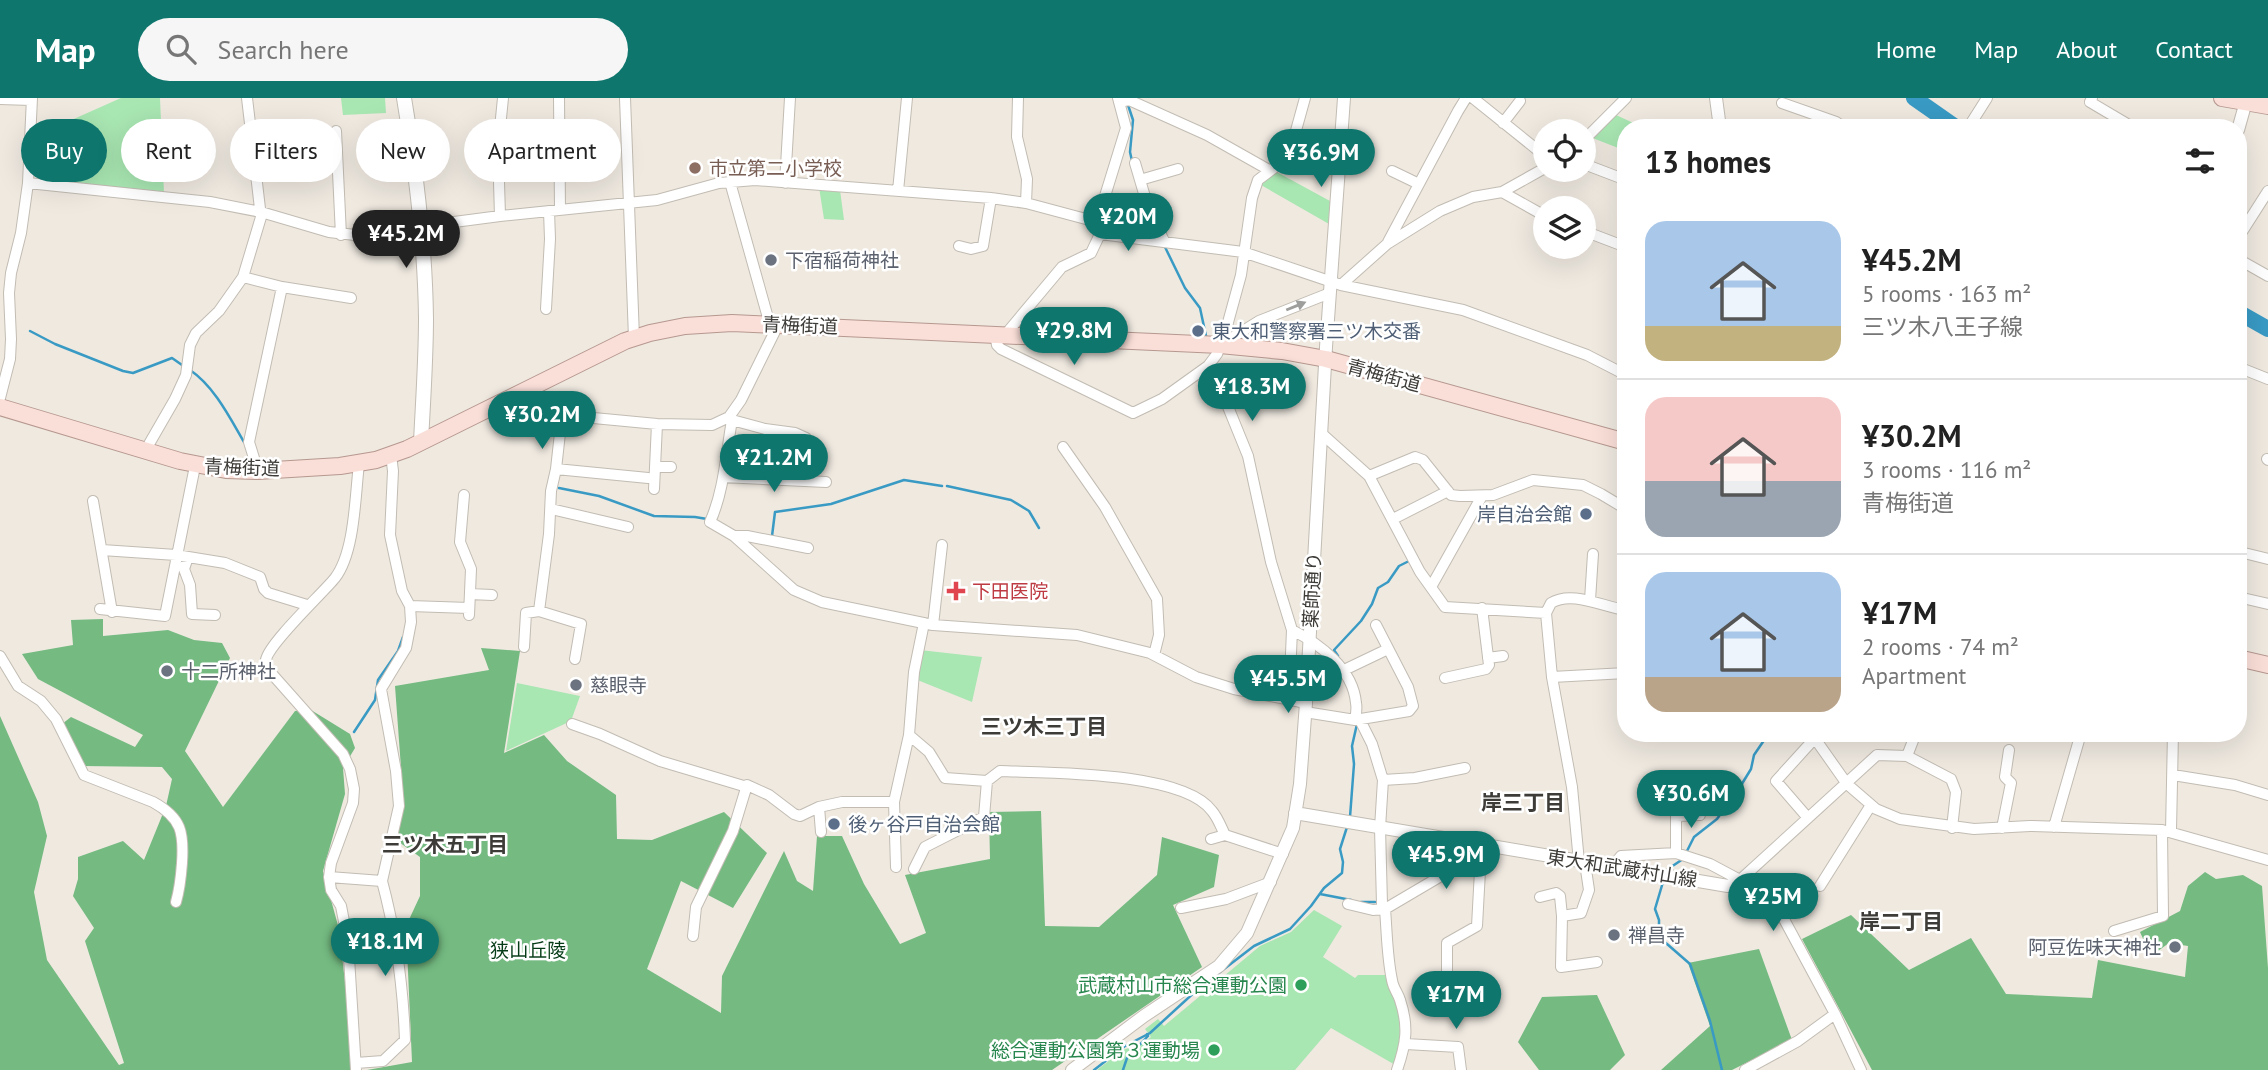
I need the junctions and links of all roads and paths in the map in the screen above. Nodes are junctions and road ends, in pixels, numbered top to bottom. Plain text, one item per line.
1 (247, 98) edge
2 (404, 98) edge
3 (503, 98) edge
4 (559, 98) edge
5 (625, 98) edge
6 (790, 98) edge
7 (907, 98) edge
8 (1018, 98) edge
9 (1305, 98) edge
10 (1344, 98) edge
11 (1466, 98) edge
12 (1473, 98) edge
13 (1626, 98) edge
14 (1716, 98) edge
15 (1987, 98) edge
16 (2092, 98) edge
17 (2222, 98) edge
18 (0, 99) edge
19 (31, 99) edge
20 (1122, 100) edge
21 (2246, 100) edge
22 (1520, 101) dead end
23 (1782, 103) dead end
24 (2268, 106) edge
25 (1719, 119) edge
26 (1827, 119) edge
27 (1974, 119) edge
28 (2119, 119) edge
29 (2241, 119) edge
30 (1503, 123) junction
31 (1596, 128) edge
32 (1533, 147) edge
33 (1135, 163) dead end
34 (1178, 169) dead end
35 (1596, 169) edge
36 (1269, 170) junction
37 (1392, 171) dead end
38 (1533, 175) edge
39 (1617, 177) edge
40 (1140, 180) junction
41 (338, 182) edge
42 (730, 182) junction
43 (29, 183) junction
44 (785, 183) junction
45 (1419, 184) junction
46 (898, 191) junction
47 (2268, 191) edge
48 (1502, 192) junction
49 (991, 198) junction
50 (628, 203) junction
51 (1027, 203) junction
52 (1533, 209) edge
53 (554, 210) junction
54 (261, 212) junction
55 (500, 216) junction
56 (2247, 224) edge
57 (421, 227) junction
58 (1098, 228) junction
59 (341, 235) junction
60 (1596, 236) edge
61 (1162, 241) junction
62 (1387, 244) junction
63 (1617, 244) edge
64 (959, 246) dead end
65 (1244, 253) junction
66 (2247, 264) edge
67 (2268, 276) edge
68 (243, 277) junction
69 (1334, 286) junction
70 (282, 288) junction
71 (5, 293) edge
72 (351, 298) dead end
73 (546, 309) dead end
74 (774, 325) junction
75 (1000, 335) junction
76 (634, 338) junction
77 (1220, 345) junction
78 (1326, 359) junction
79 (1208, 366) junction
80 (1617, 370) edge
81 (2247, 371) edge
82 (2268, 379) edge
83 (501, 401) junction
84 (1, 407) edge
85 (562, 415) junction
86 (730, 419) junction
87 (657, 424) junction
88 (1321, 433) junction
89 (806, 438) dead end
90 (1617, 440) edge
91 (421, 442) junction
92 (1063, 447) dead end
93 (145, 451) junction
94 (391, 455) junction
95 (359, 464) junction
96 (195, 466) junction
97 (655, 467) junction
98 (671, 467) dead end
99 (556, 470) junction
100 (258, 471) junction
101 (1369, 476) junction
102 (723, 477) junction
103 (648, 478) dead end
104 (826, 482) dead end
105 (654, 489) dead end
106 (1448, 491) junction
107 (464, 495) dead end
108 (1482, 496) junction
109 (93, 501) dead end
110 (1617, 504) edge
111 (551, 509) junction
112 (1393, 519) junction
113 (628, 527) dead end
114 (734, 536) junction
115 (943, 545) dead end
116 (808, 548) dead end
117 (102, 550) junction
118 (1593, 554) dead end
119 (2247, 554) edge
120 (182, 556) junction
121 (2268, 559) edge
122 (1431, 587) junction
123 (470, 594) junction
124 (492, 595) dead end
125 (2247, 599) edge
126 (1590, 600) junction
127 (2268, 604) edge
128 (307, 605) junction
129 (410, 606) junction
130 (1482, 608) junction
131 (1617, 609) edge
132 (100, 610) dead end
133 (539, 611) junction
134 (112, 612) junction
135 (1546, 613) junction
136 (215, 615) dead end
137 (929, 624) junction
138 (1376, 625) dead end
139 (1292, 630) junction
140 (1309, 639) junction
141 (524, 647) dead end
142 (1388, 649) junction
143 (1154, 655) junction
144 (0, 656) edge
145 (1503, 656) dead end
146 (1488, 657) junction
147 (575, 659) dead end
148 (2247, 660) edge
149 (2268, 665) edge
150 (1346, 669) junction
151 (1617, 673) edge
152 (1552, 677) junction
153 (1445, 678) dead end
154 (1289, 700) junction
155 (1306, 708) junction
156 (1358, 720) junction
157 (572, 724) dead end
158 (909, 735) junction
159 (1808, 742) edge
160 (1817, 742) edge
161 (1912, 742) edge
162 (2078, 742) edge
163 (2173, 742) edge
164 (2009, 750) dead end
165 (1907, 756) junction
166 (1465, 768) dead end
167 (2173, 775) junction
168 (1383, 780) junction
169 (987, 781) junction
170 (1847, 783) junction
171 (747, 787) junction
172 (2268, 795) edge
173 (894, 802) junction
174 (1871, 805) junction
175 (819, 807) junction
176 (1295, 813) junction
177 (1700, 815) dead end
178 (1808, 818) junction
179 (2054, 827) junction
180 (1380, 828) junction
181 (1952, 828) junction
182 (2002, 828) junction
183 (2167, 831) junction
184 (821, 832) dead end
185 (1225, 835) junction
186 (1211, 839) dead end
187 (1486, 849) junction
188 (1283, 854) junction
189 (1682, 855) junction
190 (2268, 860) edge
191 (1582, 862) junction
192 (896, 867) dead end
193 (1612, 867) junction
194 (914, 869) dead end
195 (329, 877) junction
196 (1740, 880) junction
197 (382, 881) junction
198 (1271, 882) junction
199 (1820, 886) dead end
200 (1540, 897) dead end
201 (176, 902) dead end
202 (1348, 904) dead end
203 (1181, 908) dead end
204 (1385, 909) junction
205 (1562, 916) junction
206 (2114, 931) dead end
207 (693, 936) dead end
208 (1597, 962) dead end
209 (1488, 984) dead end
210 (1835, 1014) junction
211 (1406, 1044) junction
212 (356, 1066) edge
213 (1072, 1070) edge
214 (1397, 1070) edge
215 (1461, 1070) edge
216 (1745, 1070) edge
217 (1861, 1070) edge

1 - 54 street
2 - 57 main road
3 - 55 street
4 - 53 street
5 - 50 street
6 - 44 street
7 - 46 street
8 - 51 street
9 - 36 street
10 - 69 street, 薬師通り
11 - 45 street
12 - 30 street
13 - 31 street
14 - 25 street
15 - 27 street
16 - 28 street
17 - 21 main road
18 - 19 street
19 - 43 street
20 - 36 street
20 - 58 street
21 - 24 main road
21 - 29 street
22 - 30 street
23 - 26 street
30 - 32 street
33 - 40 street
34 - 40 street
35 - 39 street
36 - 65 street
37 - 45 street
38 - 48 street
40 - 61 street
41 - 59 street
42 - 44 street
42 - 50 street
42 - 74 street
43 - 54 street
43 - 71 street
44 - 46 street
45 - 62 street
46 - 49 street
47 - 56 street
48 - 52 street
48 - 62 street
49 - 51 street
49 - 64 street
50 - 53 street
50 - 76 street
51 - 58 street
53 - 55 street
53 - 73 street
54 - 59 street
54 - 68 street
55 - 57 street
57 - 59 street
57 - 91 main road
58 - 61 street
58 - 75 street
60 - 63 street
61 - 65 street
62 - 69 street
65 - 69 street
65 - 77 street
66 - 67 street
68 - 70 street
68 - 93 street
77 -> 69 street
69 - 78 street, 薬師通り
69 - 80 street
70 - 72 street
70 - 100 street
71 - 84 street
74 - 75 main road, 青梅街道
74 - 76 main road, 青梅街道
74 - 86 street
75 - 77 main road, 青梅街道
75 - 79 street
76 - 83 main road, 青梅街道
77 - 78 main road, 青梅街道
77 - 79 street
78 - 88 street, 薬師通り
78 - 90 main road, 青梅街道
79 - 139 street
81 - 82 street
83 - 85 street
83 - 91 main road, 青梅街道
84 - 93 main road, 青梅街道
85 - 87 street
85 - 99 street
86 - 87 street
86 - 89 street
86 - 102 street
87 - 97 street
88 - 101 street
88 - 140 street, 薬師通り
91 - 94 main road, 青梅街道
92 - 143 street
93 - 96 main road, 青梅街道
94 - 95 main road, 青梅街道
94 - 129 street
95 - 100 main road, 青梅街道
95 - 128 street
96 - 100 main road, 青梅街道
96 - 120 street
97 - 98 street
97 - 105 street
99 - 103 street
99 - 111 street
101 - 106 street
101 - 112 street
102 - 104 street
102 - 114 street
106 - 108 street
106 - 112 street
107 - 123 street
108 - 110 street
108 - 122 street
109 - 117 street
111 - 113 street
111 - 133 street
112 - 122 street
114 - 116 street
114 - 137 street
115 - 137 street
117 - 120 street
117 - 134 street
118 - 126 street
119 - 121 street
120 - 128 street
120 - 134 street
120 - 136 street
122 - 130 street
123 - 124 street
123 - 129 street
125 - 127 street
126 - 131 street
126 - 135 street
128 - 195 street
129 - 197 street
130 - 135 street
130 - 146 street
132 - 134 street
133 - 141 street
133 - 147 street
135 - 152 street
137 - 143 street
137 - 158 street
138 - 142 street
139 - 140 street
139 - 154 street
140 - 150 street
140 - 155 street, 薬師通り
142 - 150 street
142 - 156 street
143 - 154 street
144 - 201 street
145 - 146 street
146 - 153 street
148 - 149 main road
150 - 156 street
151 - 152 street
152 - 191 street
154 - 155 street
155 - 156 street
155 - 176 street, 薬師通り
156 - 168 street
157 - 171 street
158 - 169 street
158 - 173 street
159 - 178 street
160 - 170 street
161 - 165 street
162 - 179 street
163 - 167 street
164 - 182 street
165 - 170 street
165 - 181 street
166 - 168 street
167 - 172 street
167 - 183 street
168 - 180 street
169 - 185 street
169 - 194 street
170 - 174 street
170 - 178 street
171 - 175 street
171 - 207 street
173 - 175 street
173 - 192 street
174 - 181 street
174 - 199 street
175 - 184 street
176 - 180 street, 東大和武蔵村山線
176 - 188 street, 薬師通り
177 - 189 street
178 - 196 street
179 - 182 street
179 - 183 street
180 - 187 street, 東大和武蔵村山線
180 - 204 street
181 - 182 street
183 - 190 street
183 - 206 street
185 - 186 street
185 - 188 street
187 - 191 street, 東大和武蔵村山線
187 - 204 street
187 - 209 street
188 - 198 street, 薬師通り
189 - 193 street
189 - 196 street
191 - 193 street, 東大和武蔵村山線
191 - 205 street
193 - 196 street, 東大和武蔵村山線
195 - 197 street
195 - 212 street
196 - 210 street
197 - 212 street
198 - 203 street
198 - 213 street, 薬師通り
200 - 205 street
202 - 204 street
204 - 211 street
205 - 208 street
210 - 216 street
210 - 217 street
211 - 214 street
211 - 215 street

